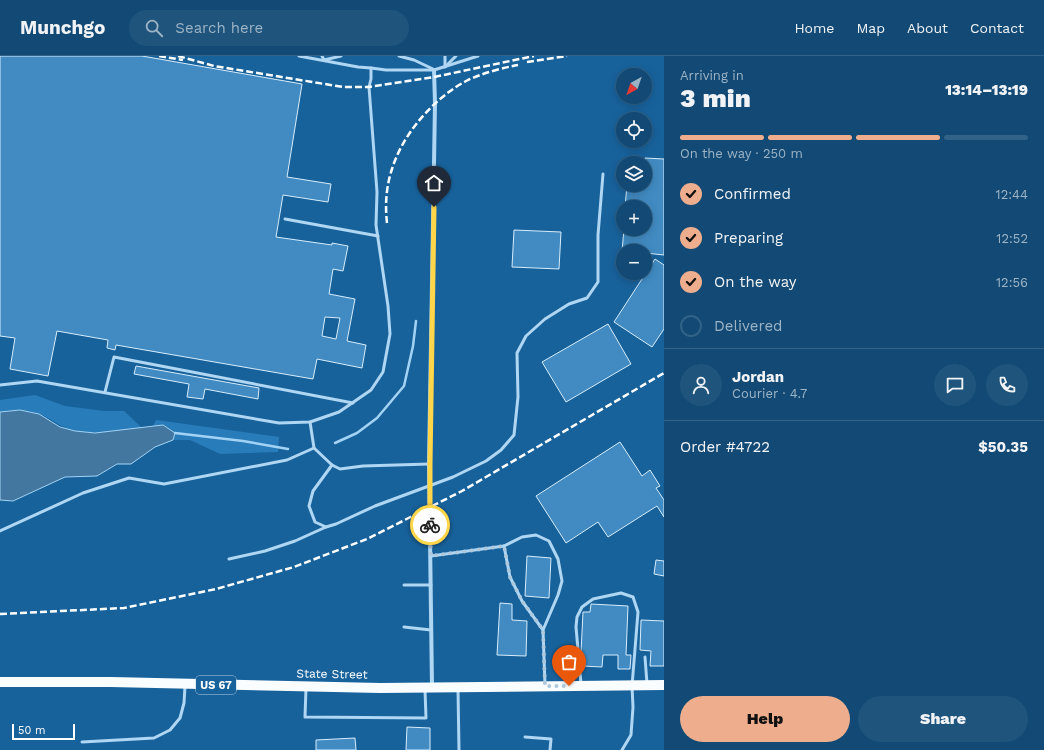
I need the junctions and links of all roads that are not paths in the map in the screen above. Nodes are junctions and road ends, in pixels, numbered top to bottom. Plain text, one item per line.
1 (299, 56) edge
2 (341, 56) edge
3 (399, 56) edge
4 (445, 56) edge
5 (456, 56) edge
6 (478, 56) edge
7 (323, 58) edge
8 (445, 67) junction
9 (371, 68) junction
10 (434, 70) junction
11 (603, 174) dead end
12 (285, 220) dead end
13 (378, 236) junction
14 (0, 385) edge
15 (106, 392) junction
16 (353, 402) junction
17 (310, 422) junction
18 (314, 448) junction
19 (430, 464) junction
20 (332, 465) junction
21 (430, 486) junction
22 (326, 527) junction
23 (0, 532) edge
24 (504, 546) junction
25 (431, 556) junction
26 (229, 559) dead end
27 (404, 585) dead end
28 (431, 585) junction
29 (404, 627) dead end
30 (432, 630) junction
31 (543, 630) junction
32 (645, 657) dead end
33 (0, 682) edge
34 (186, 684) junction
35 (664, 685) edge
36 (306, 686) junction
37 (545, 686) junction
38 (581, 686) junction
39 (632, 686) junction
40 (647, 686) junction
41 (458, 687) junction
42 (429, 688) junction
43 (525, 737) dead end
44 (82, 742) dead end
45 (459, 750) edge
46 (550, 750) edge
47 (622, 750) edge

1 - 7 lane
2 - 7 lane
3 - 10 lane
4 - 8 lane
5 - 8 lane
6 - 8 lane
7 - 9 lane
8 - 10 lane
9 - 10 lane
9 - 13 lane
10 - 19 street
11 - 21 lane
12 - 13 lane
13 - 16 lane
14 - 15 lane
15 - 16 lane
15 - 17 lane
16 - 17 lane
17 - 18 lane
18 - 20 lane
18 - 23 lane
19 - 20 lane
19 - 21 street
20 - 22 lane
21 - 22 lane
21 - 25 street
22 - 26 lane
24 - 25 lane
24 - 31 lane
24 - 31 lane
25 - 28 street
27 - 28 lane
28 - 30 street
29 - 30 lane
30 - 42 street
31 - 37 lane
32 - 40 lane
33 - 34 main road, State Street / US 67
34 - 36 main road, State Street / US 67
34 - 44 lane
35 - 40 main road, State Street / US 67
36 - 42 main road, State Street / US 67
36 - 42 lane
37 - 38 main road, State Street / US 67
37 - 41 main road, State Street / US 67
38 - 39 main road, State Street / US 67
38 - 39 lane
39 - 40 main road, State Street / US 67
39 - 47 lane
41 - 42 main road, State Street / US 67
41 - 45 lane
43 - 46 lane

